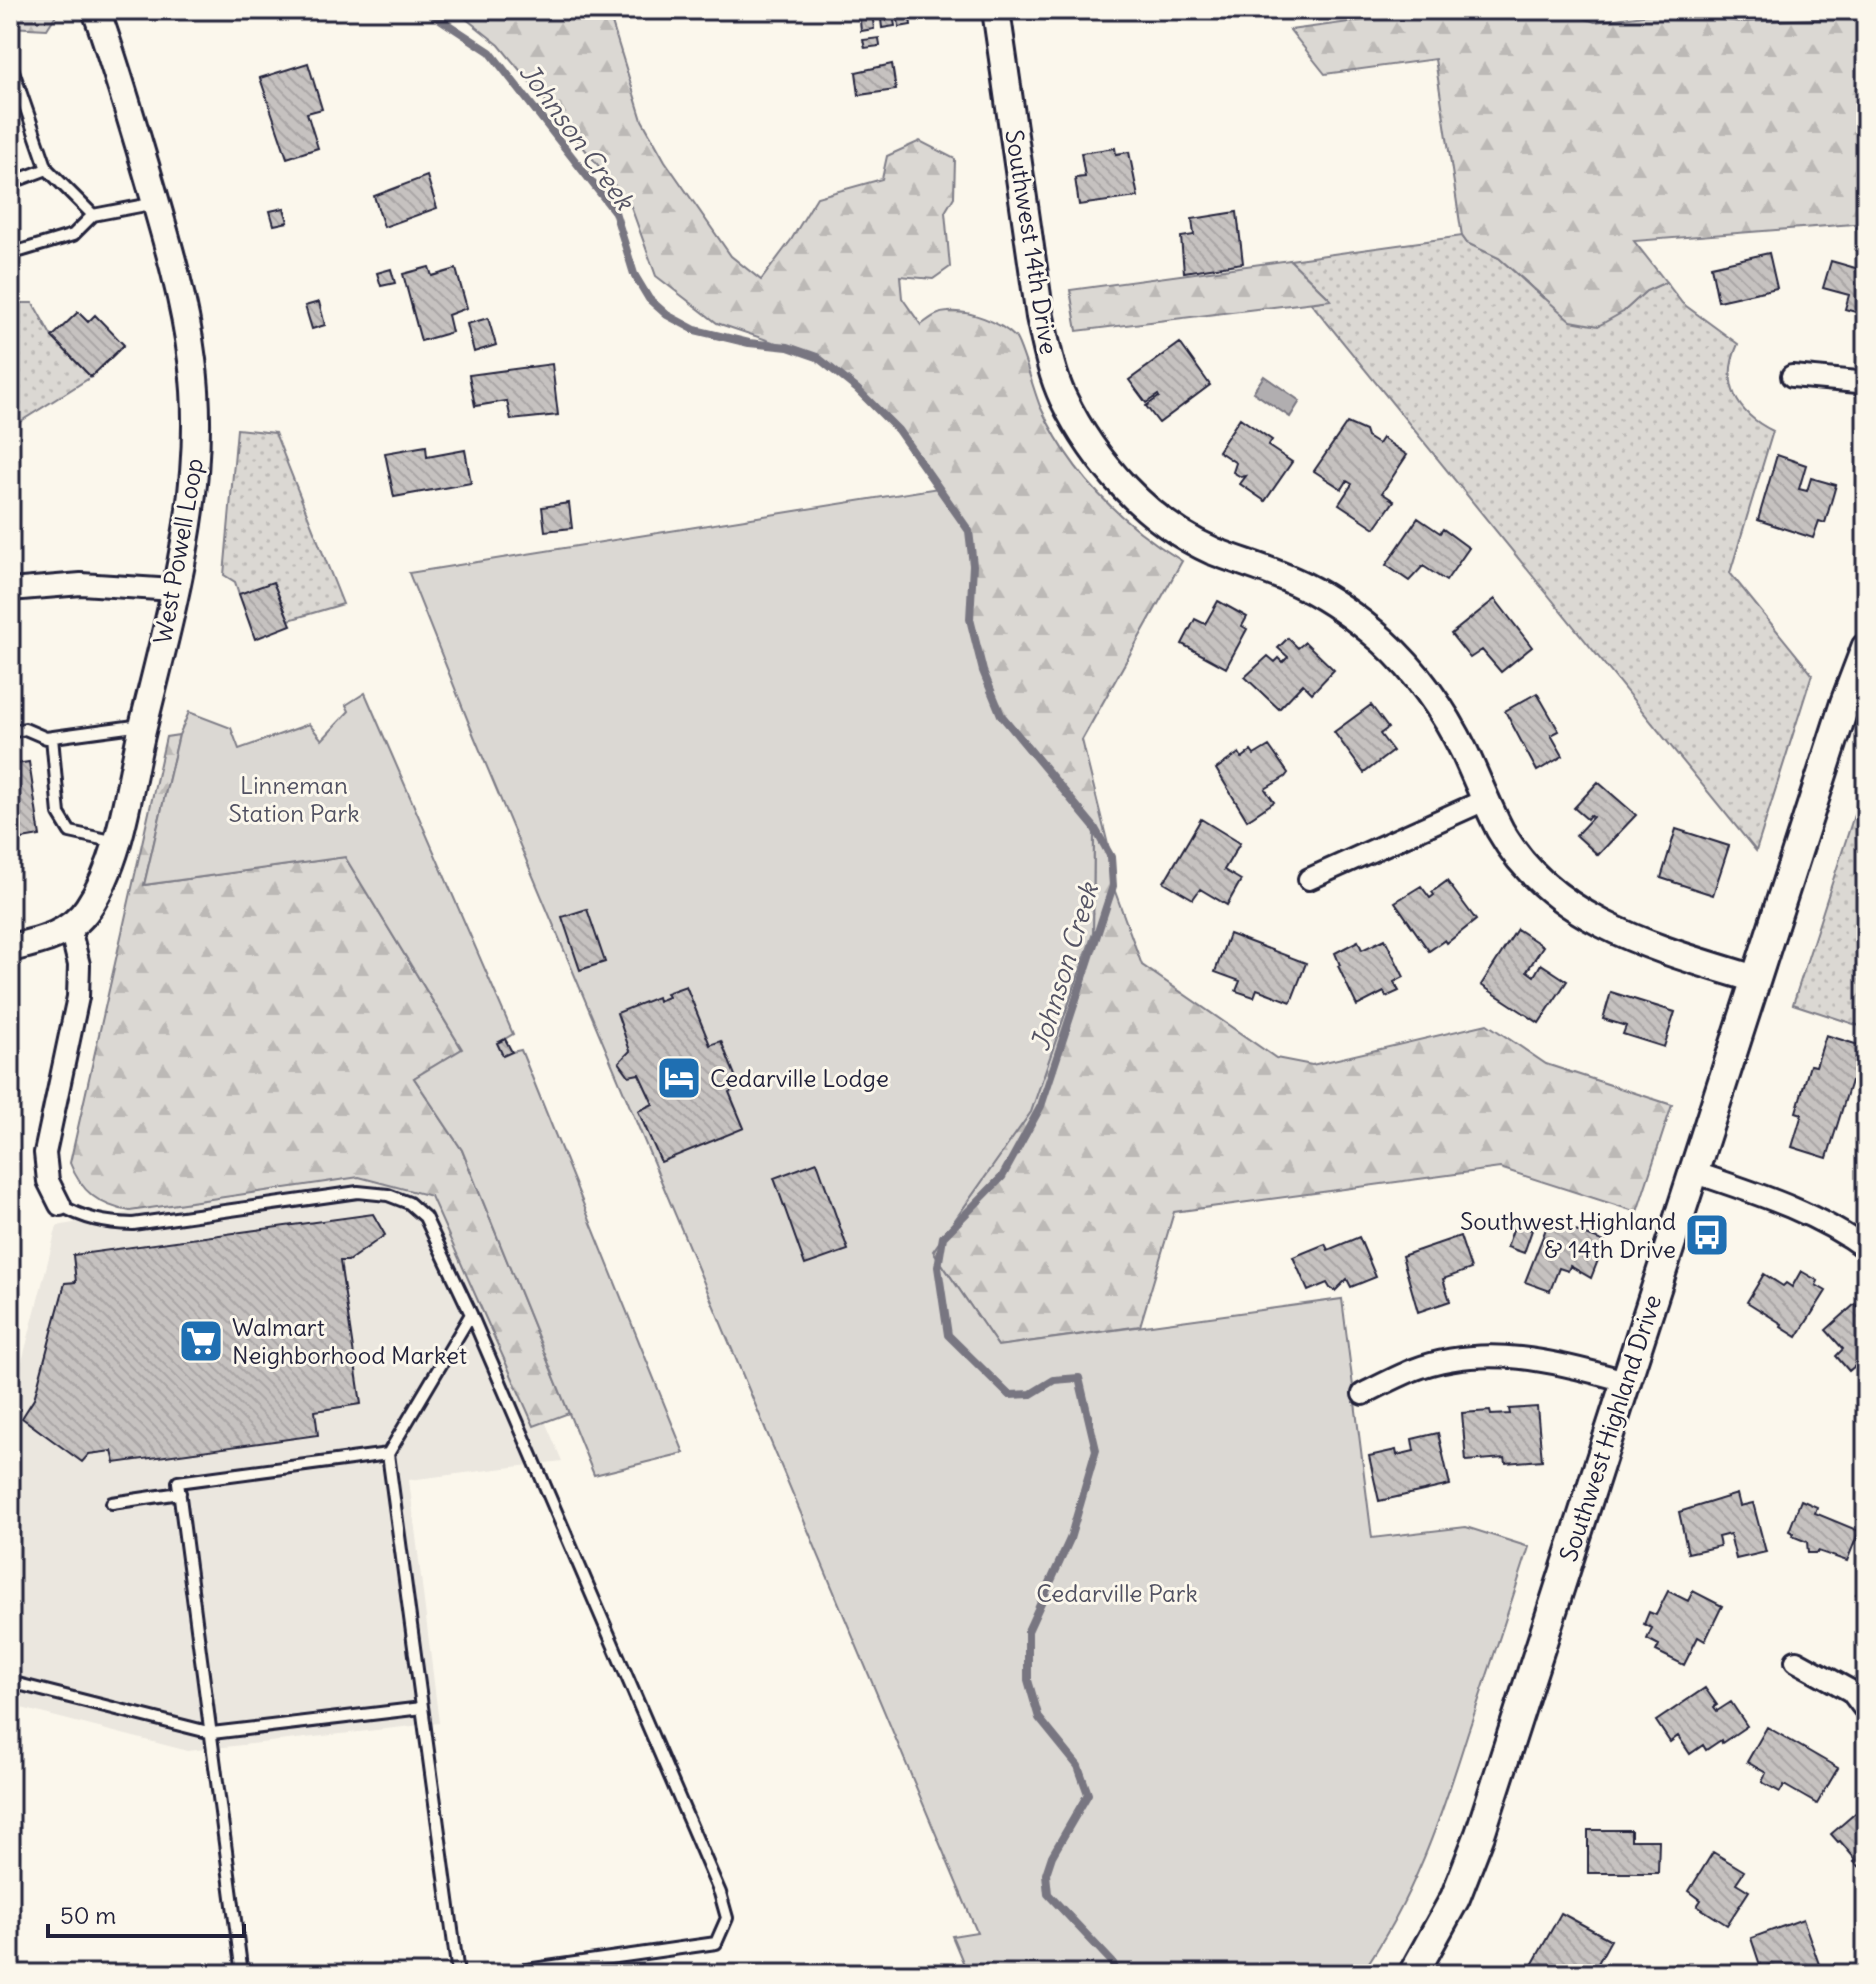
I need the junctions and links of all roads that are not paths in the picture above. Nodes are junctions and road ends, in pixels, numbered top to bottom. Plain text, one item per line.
1 (96, 10) edge
2 (996, 10) edge
3 (10, 62) edge
4 (47, 169) junction
5 (10, 183) edge
6 (156, 203) junction
7 (93, 215) junction
8 (10, 254) edge
9 (1792, 376) dead end
10 (1866, 387) edge
11 (10, 590) edge
12 (174, 590) junction
13 (1866, 648) edge
14 (1856, 706) edge
15 (144, 725) junction
16 (10, 732) edge
17 (52, 737) junction
18 (1485, 800) junction
19 (116, 842) junction
20 (1309, 879) dead end
21 (70, 928) junction
22 (10, 948) edge
23 (1755, 979) junction
24 (1693, 1172) junction
25 (60, 1205) joint
26 (1866, 1249) edge
27 (471, 1314) junction
28 (1625, 1381) junction
29 (1363, 1394) dead end
30 (388, 1454) junction
31 (180, 1493) junction
32 (112, 1503) dead end
33 (1796, 1661) dead end
34 (10, 1682) edge
35 (422, 1708) junction
36 (1866, 1711) edge
37 (212, 1733) junction
38 (515, 1973) edge
39 (242, 1974) edge
40 (458, 1974) edge
41 (497, 1974) edge
42 (1413, 1974) edge

1 - 6 street, West Powell Loop
2 - 18 street, Southwest 14th Drive
3 - 4 lane
4 - 5 lane
4 - 7 lane
6 - 7 lane
6 - 12 street, West Powell Loop
7 - 8 lane
9 - 10 street
11 - 12 street
12 - 15 street, West Powell Loop
13 - 14 main road, Southwest Highland Drive
14 - 23 main road, Southwest Highland Drive
15 - 17 lane
15 - 19 street, West Powell Loop
16 - 17 lane
17 - 19 lane
18 - 20 street
18 - 23 street, Southwest 14th Drive
19 - 21 street, West Powell Loop
21 - 22 street
21 - 25 street
23 - 24 main road, Southwest Highland Drive
24 - 26 street
24 - 28 main road, Southwest Highland Drive
25 - 27 lane
27 - 30 lane
27 - 38 lane
28 - 29 street
28 - 42 main road, Southwest Highland Drive
30 - 31 lane
30 - 35 lane
31 - 32 lane
31 - 37 lane
33 - 36 street
34 - 37 lane
35 - 37 lane
35 - 40 lane
37 - 39 lane
38 - 41 lane

